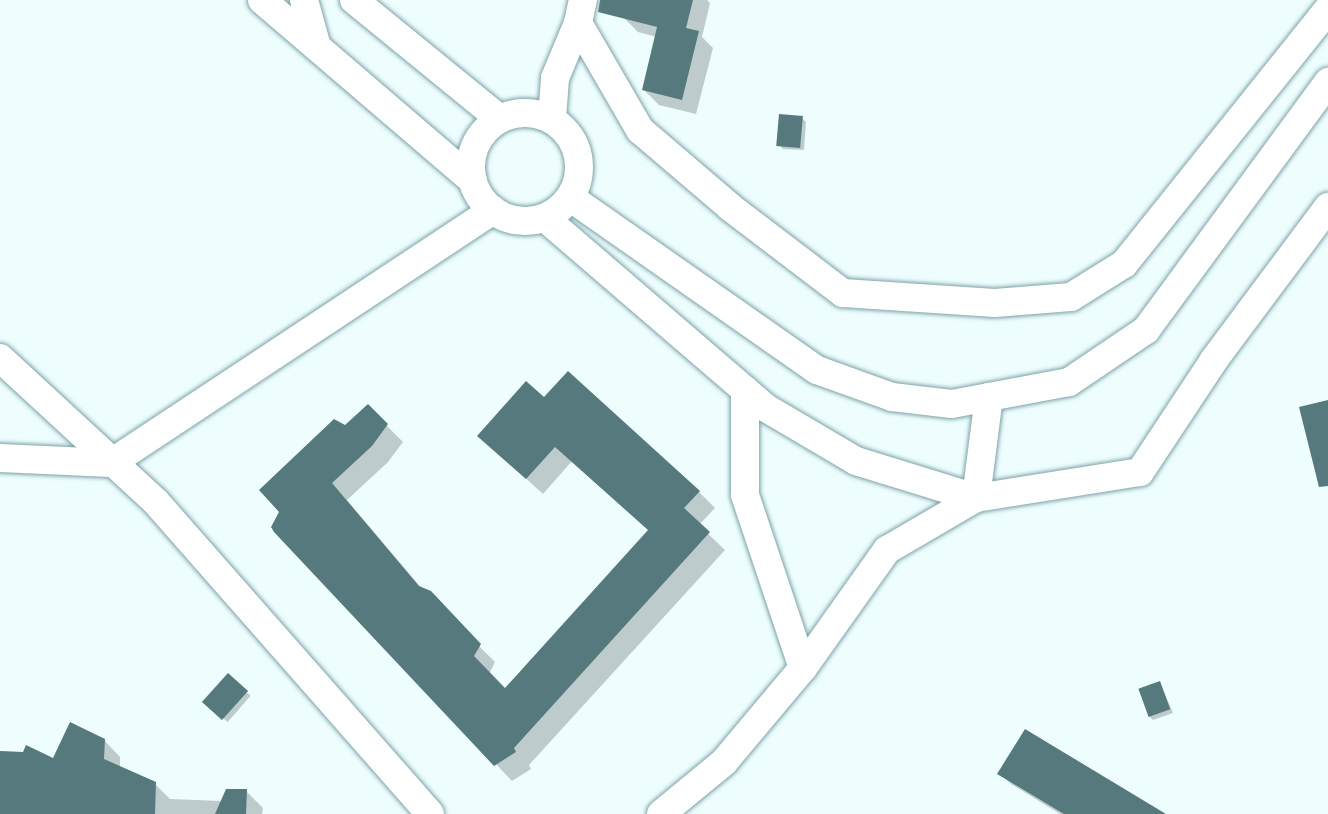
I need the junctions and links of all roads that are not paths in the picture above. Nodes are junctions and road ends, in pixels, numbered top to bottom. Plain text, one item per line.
1 (262, 0) edge
2 (304, 0) edge
3 (354, 0) edge
4 (1328, 9) edge
5 (581, 12) edge
6 (317, 47) junction
7 (1328, 82) edge
8 (500, 119) junction
9 (552, 119) junction
10 (473, 181) junction
11 (571, 198) junction
12 (1328, 207) edge
13 (493, 210) junction
14 (545, 218) junction
15 (0, 358) edge
16 (745, 390) junction
17 (989, 397) junction
18 (0, 458) edge
19 (111, 463) junction
20 (976, 498) junction
21 (803, 668) junction
22 (430, 814) edge
23 (661, 814) edge

1 - 6 street
2 - 6 street
3 - 8 street
4 - 5 street
5 - 9 street
6 - 10 street
7 - 17 street
8 - 9 street
8 - 10 street
9 - 11 street
10 - 13 street
11 - 14 street
11 - 17 street
12 - 20 street
13 - 14 street
13 - 19 street
14 - 16 street
15 - 19 street
16 - 20 street
16 - 21 street
17 - 20 street
18 - 19 street
19 - 22 street
20 - 21 street
21 - 23 street

